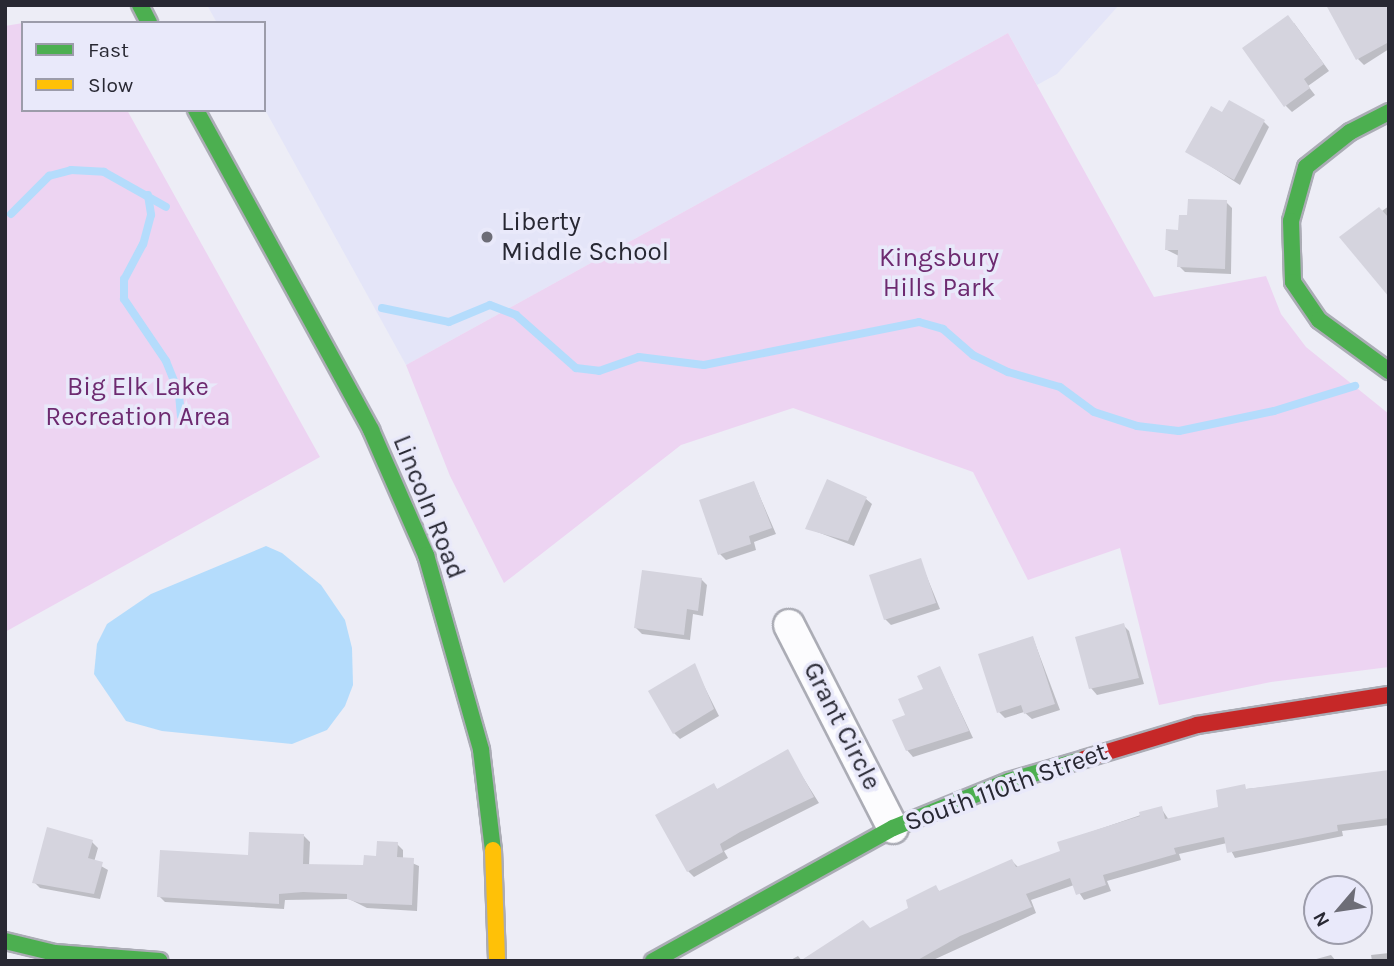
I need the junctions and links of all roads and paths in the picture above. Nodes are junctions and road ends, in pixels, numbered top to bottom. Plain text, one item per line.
1 (140, 5) edge
2 (148, 21) edge
3 (197, 112) edge
4 (1389, 112) edge
5 (1389, 371) edge
6 (789, 625) dead end
7 (1389, 695) edge
8 (893, 828) junction
9 (5, 941) edge
10 (54, 957) edge
11 (160, 961) edge
12 (497, 961) edge
13 (653, 961) edge

1 - 2 street
3 - 12 street, Lincoln Road
4 - 5 street
6 - 8 street, Grant Circle
7 - 8 street, South 110th Street
8 - 13 street, South 110th Street
9 - 10 street
10 - 11 street

